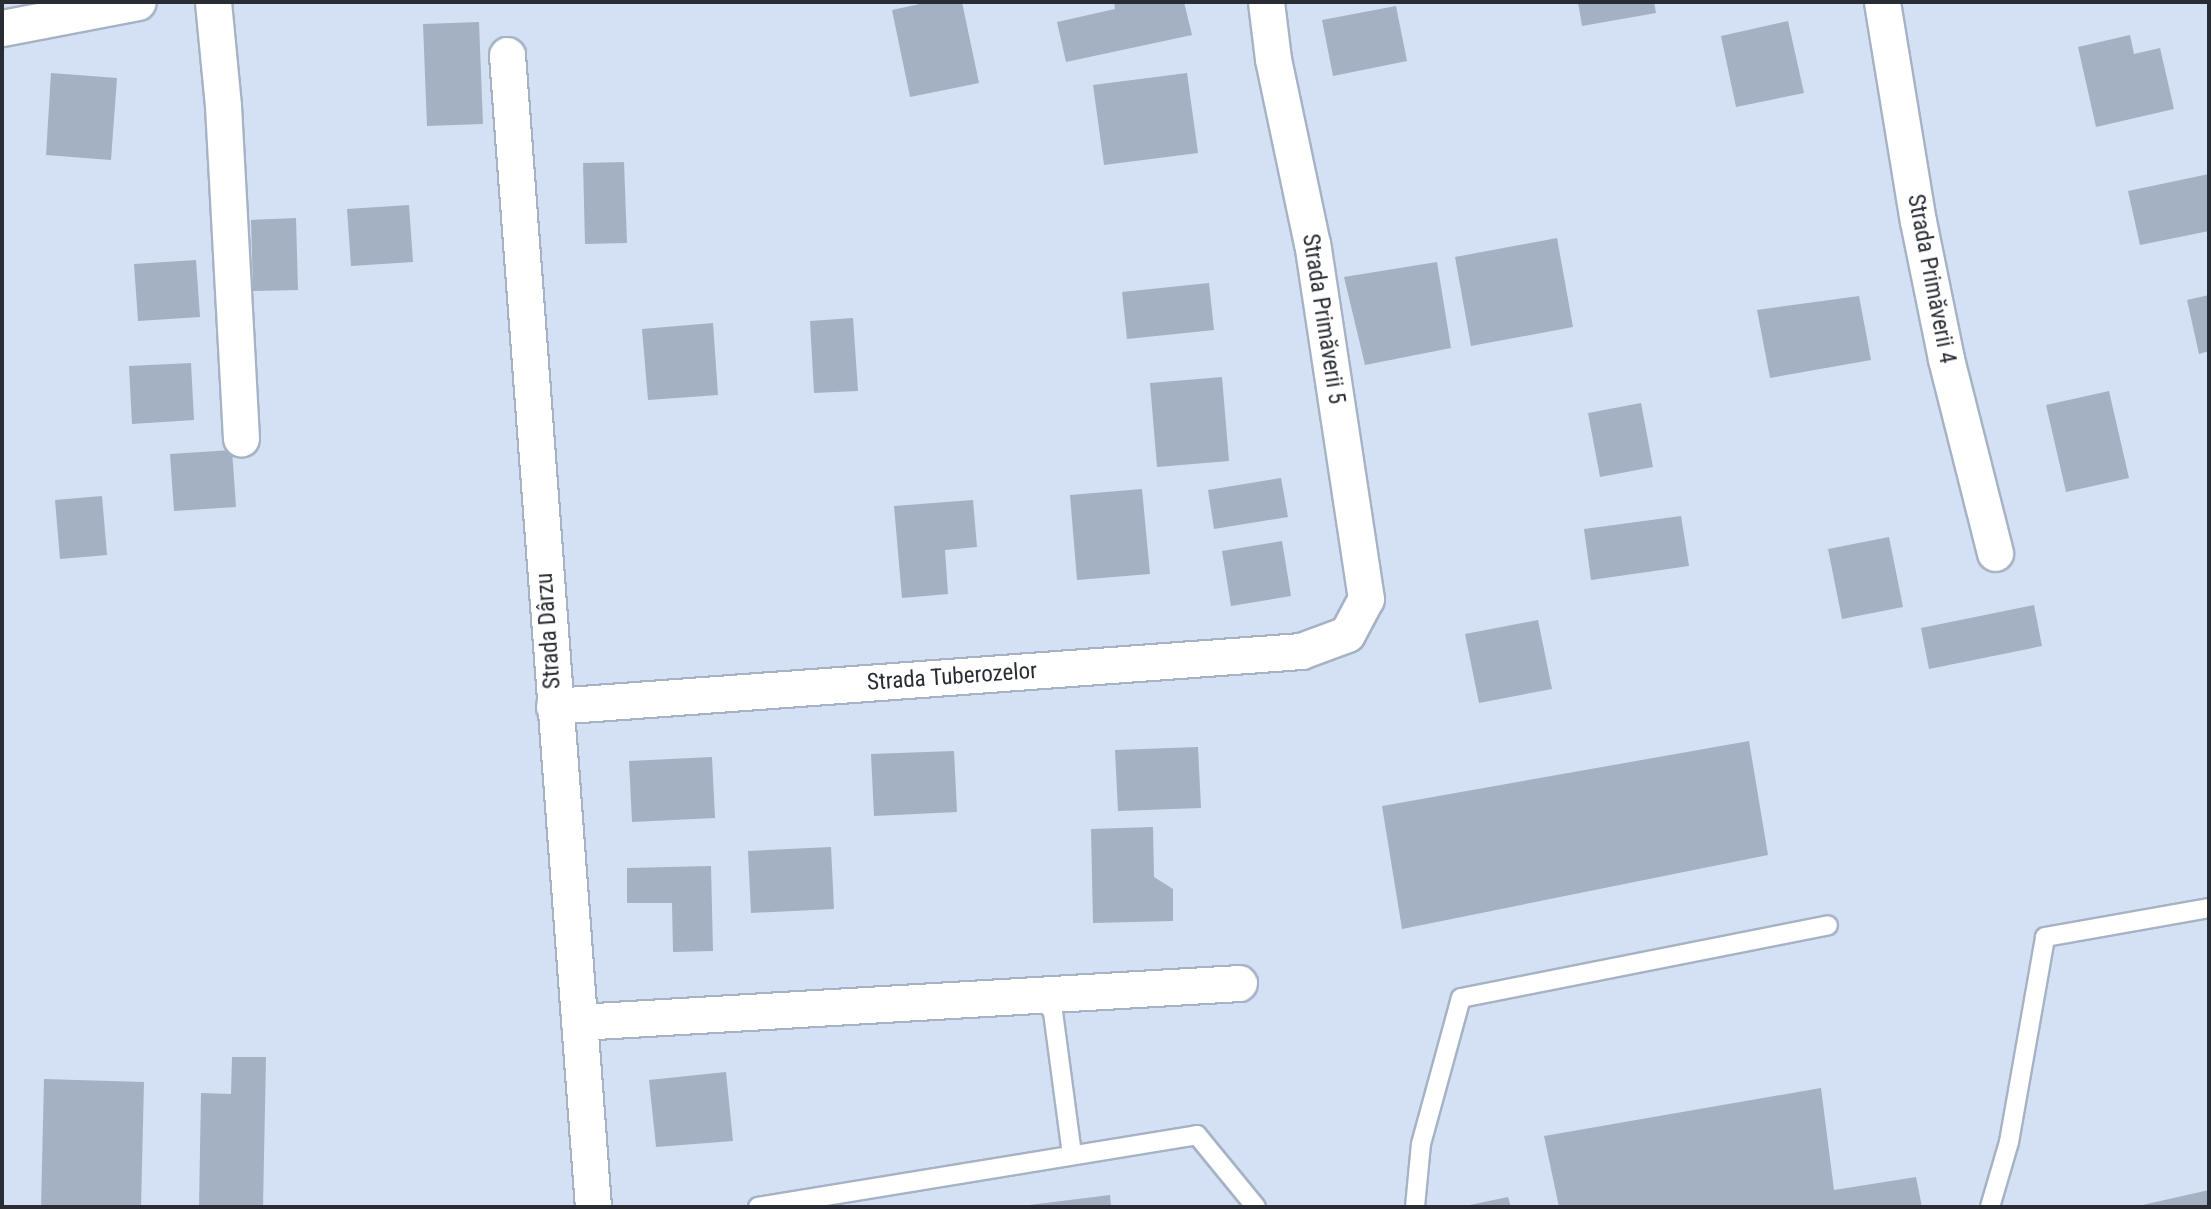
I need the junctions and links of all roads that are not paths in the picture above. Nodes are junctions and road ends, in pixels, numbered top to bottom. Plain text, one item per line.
1 (138, 2) edge
2 (213, 2) edge
3 (1266, 2) edge
4 (1882, 2) edge
5 (2, 28) edge
6 (507, 55) dead end
7 (242, 439) dead end
8 (1995, 553) dead end
9 (1347, 634) joint
10 (554, 706) junction
11 (2209, 908) edge
12 (1828, 925) dead end
13 (1239, 983) dead end
14 (1041, 995) junction
15 (579, 1022) junction
16 (1072, 1155) junction
17 (593, 1207) edge
18 (758, 1207) edge
19 (1256, 1207) edge
20 (1415, 1207) edge
21 (1990, 1207) edge

1 - 5 street
2 - 7 street
3 - 9 street, Strada Primăverii 5
4 - 8 street, Strada Primăverii 4
6 - 10 street, Strada Dârzu
9 - 10 street, Strada Tuberozelor
10 - 15 street, Strada Dârzu
11 - 21 lane
12 - 20 lane
13 - 14 street
14 - 15 street
14 - 16 lane
15 - 17 street, Strada Dârzu
16 - 18 lane
16 - 19 lane

